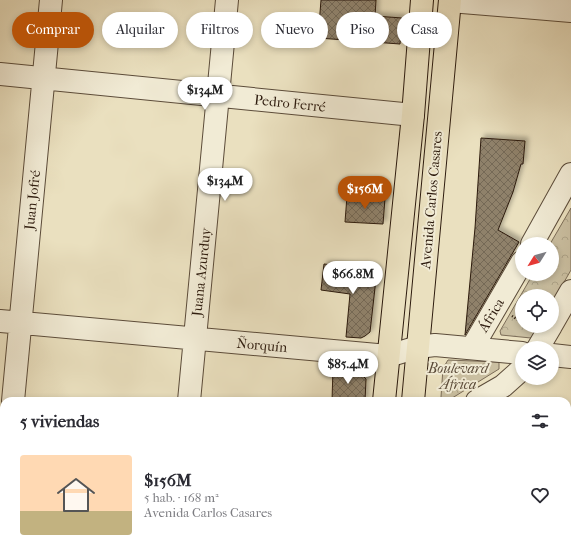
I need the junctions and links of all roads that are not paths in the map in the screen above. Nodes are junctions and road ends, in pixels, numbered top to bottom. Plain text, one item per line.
1 (51, 0) edge
2 (227, 0) edge
3 (422, 0) edge
4 (450, 1) edge
5 (571, 11) edge
6 (0, 74) edge
7 (43, 79) junction
8 (218, 95) junction
9 (413, 115) junction
10 (571, 174) edge
11 (536, 237) edge
12 (515, 274) edge
13 (571, 291) edge
14 (559, 311) edge
15 (10, 322) edge
16 (195, 339) junction
17 (418, 347) junction
18 (472, 348) junction
19 (515, 352) edge
20 (388, 356) junction
21 (559, 356) edge
22 (571, 357) edge
23 (515, 375) edge
24 (13, 397) edge
25 (189, 397) edge
26 (384, 397) edge
27 (413, 397) edge
28 (484, 397) edge

1 - 7 street, Juan Jofré
2 - 8 street, Juana Azurduy
3 - 9 main road, Avenida Carlos Casares
4 - 5 street
4 - 17 main road, Avenida Carlos Casares
6 - 7 street, Pedro Ferré
7 - 8 street, Pedro Ferré
7 - 15 street, Juan Jofré
8 - 9 street, Pedro Ferré
8 - 16 street, Juana Azurduy
9 - 20 main road, Avenida Carlos Casares
10 - 11 street
12 - 18 street, África
13 - 14 street
15 - 16 street, Ñorquín
15 - 24 street, Juan Jofré
16 - 20 street, Ñorquín
16 - 25 street, Juana Azurduy
17 - 18 street, Ñorquín
17 - 20 street, Ñorquín
17 - 27 main road, Avenida Carlos Casares
18 - 19 street, Ñorquín
20 - 26 main road, Avenida Carlos Casares
21 - 22 street
23 - 28 street

